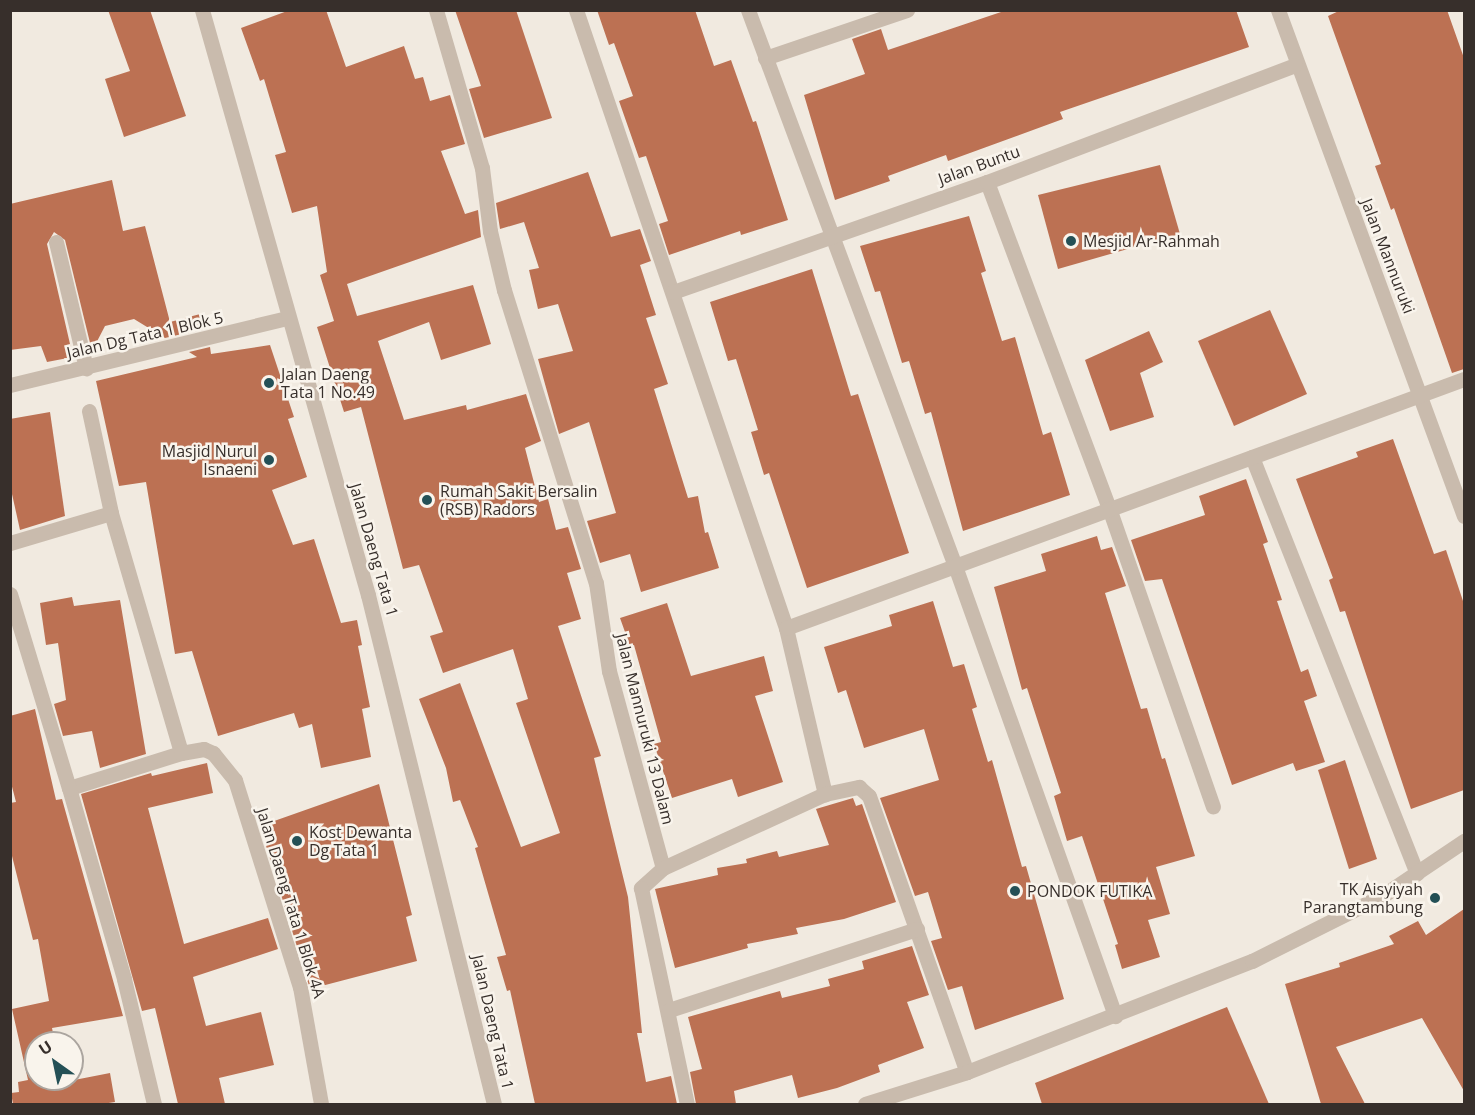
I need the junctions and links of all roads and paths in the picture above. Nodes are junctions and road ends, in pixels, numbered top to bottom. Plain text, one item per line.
1 (202, 10) edge
2 (435, 10) edge
3 (576, 10) edge
4 (748, 10) edge
5 (907, 10) edge
6 (1278, 10) edge
7 (765, 58) junction
8 (1295, 65) junction
9 (987, 182) junction
10 (834, 236) junction
11 (56, 242) dead end
12 (673, 292) junction
13 (288, 318) junction
14 (86, 368) junction
15 (1464, 379) edge
16 (10, 385) edge
17 (1422, 394) junction
18 (89, 411) dead end
19 (1252, 457) junction
20 (1109, 508) junction
21 (111, 513) junction
22 (1464, 516) edge
23 (10, 543) edge
24 (955, 566) junction
25 (10, 594) edge
26 (786, 628) junction
27 (181, 753) junction
28 (69, 788) junction
29 (825, 794) junction
30 (1213, 806) dead end
31 (1464, 842) edge
32 (663, 868) junction
33 (1417, 874) junction
34 (917, 929) junction
35 (669, 1010) junction
36 (1115, 1016) junction
37 (967, 1072) junction
38 (154, 1104) edge
39 (321, 1104) edge
40 (494, 1104) edge
41 (687, 1104) edge
42 (866, 1104) edge

1 - 13 street, Jalan Daeng Tata 1
2 - 32 street, Jalan Mannuruki 13 Dalam
3 - 12 street
4 - 7 street
5 - 7 street
6 - 8 street, Jalan Mannuruki
7 - 10 street
8 - 9 street, Jalan Buntu
8 - 17 street, Jalan Mannuruki
9 - 10 street, Jalan Buntu
9 - 20 street
10 - 12 street, Jalan Buntu
10 - 24 street
11 - 14 street
12 - 26 street
13 - 14 street, Jalan Dg Tata 1 Blok 5
13 - 40 street, Jalan Daeng Tata 1
14 - 16 street, Jalan Dg Tata 1 Blok 5
15 - 17 street
17 - 19 street
17 - 22 street, Jalan Mannuruki
18 - 21 street
19 - 20 street
19 - 33 street
20 - 24 street
20 - 30 street
21 - 23 street
21 - 27 street
24 - 26 street
24 - 36 street
25 - 28 street
26 - 29 street
27 - 28 street
27 - 39 street, Jalan Daeng Tata 1 Blok 4A
28 - 38 street
29 - 32 street
29 - 34 street
31 - 33 street
32 - 35 street
33 - 36 street
34 - 35 street
34 - 37 street
35 - 41 street
36 - 37 street
37 - 42 street

